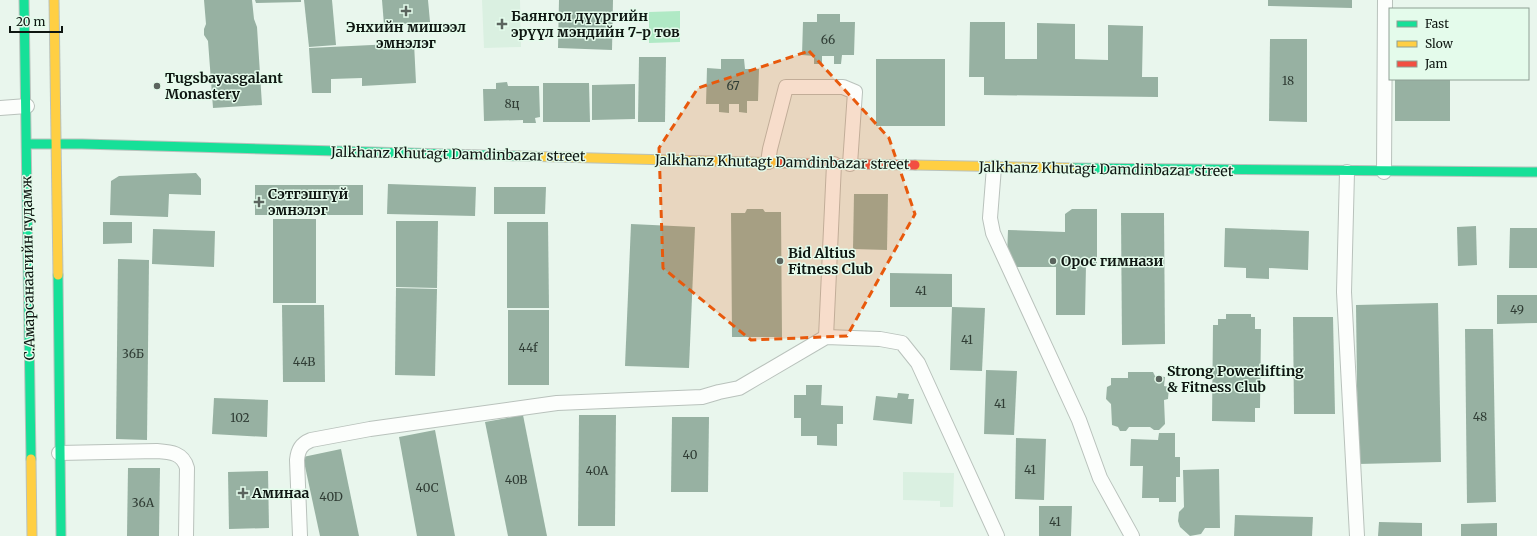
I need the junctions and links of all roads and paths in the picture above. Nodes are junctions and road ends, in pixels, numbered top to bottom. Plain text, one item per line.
1 (24, 0) edge
2 (54, 0) edge
3 (1385, 0) edge
4 (27, 106) junction
5 (0, 108) edge
6 (27, 144) junction
7 (55, 144) junction
8 (768, 162) junction
9 (834, 164) junction
10 (850, 164) junction
11 (994, 167) junction
12 (1347, 172) junction
13 (1384, 172) junction
14 (1537, 172) edge
15 (826, 337) junction
16 (44, 453) junction
17 (32, 536) edge
18 (61, 536) edge
19 (186, 536) edge
20 (300, 536) edge
21 (997, 536) edge
22 (1132, 536) edge
23 (1357, 536) edge

1 - 4 main road, С.Амарсанаагийн гудамж
2 - 7 main road, С.Амарсанаагийн гудамж
3 - 13 street
4 - 5 street
4 - 6 main road, С.Амарсанаагийн гудамж
6 - 7 main road, Jalkhanz Khutagt Damdinbazar street
6 - 16 main road, С.Амарсанаагийн гудамж
7 - 8 main road, Jalkhanz Khutagt Damdinbazar street
7 - 16 main road, С.Амарсанаагийн гудамж
8 - 9 main road, Jalkhanz Khutagt Damdinbazar street
8 - 10 street
9 - 10 main road, Jalkhanz Khutagt Damdinbazar street
9 - 15 street
10 - 11 main road, Jalkhanz Khutagt Damdinbazar street
11 - 12 main road, Jalkhanz Khutagt Damdinbazar street
11 - 22 street
12 - 13 main road, Jalkhanz Khutagt Damdinbazar street
12 - 23 street
13 - 14 main road, Jalkhanz Khutagt Damdinbazar street
15 - 20 street
15 - 21 street
16 - 17 main road, С.Амарсанаагийн гудамж
16 - 18 main road, С.Амарсанаагийн гудамж
16 - 19 street

